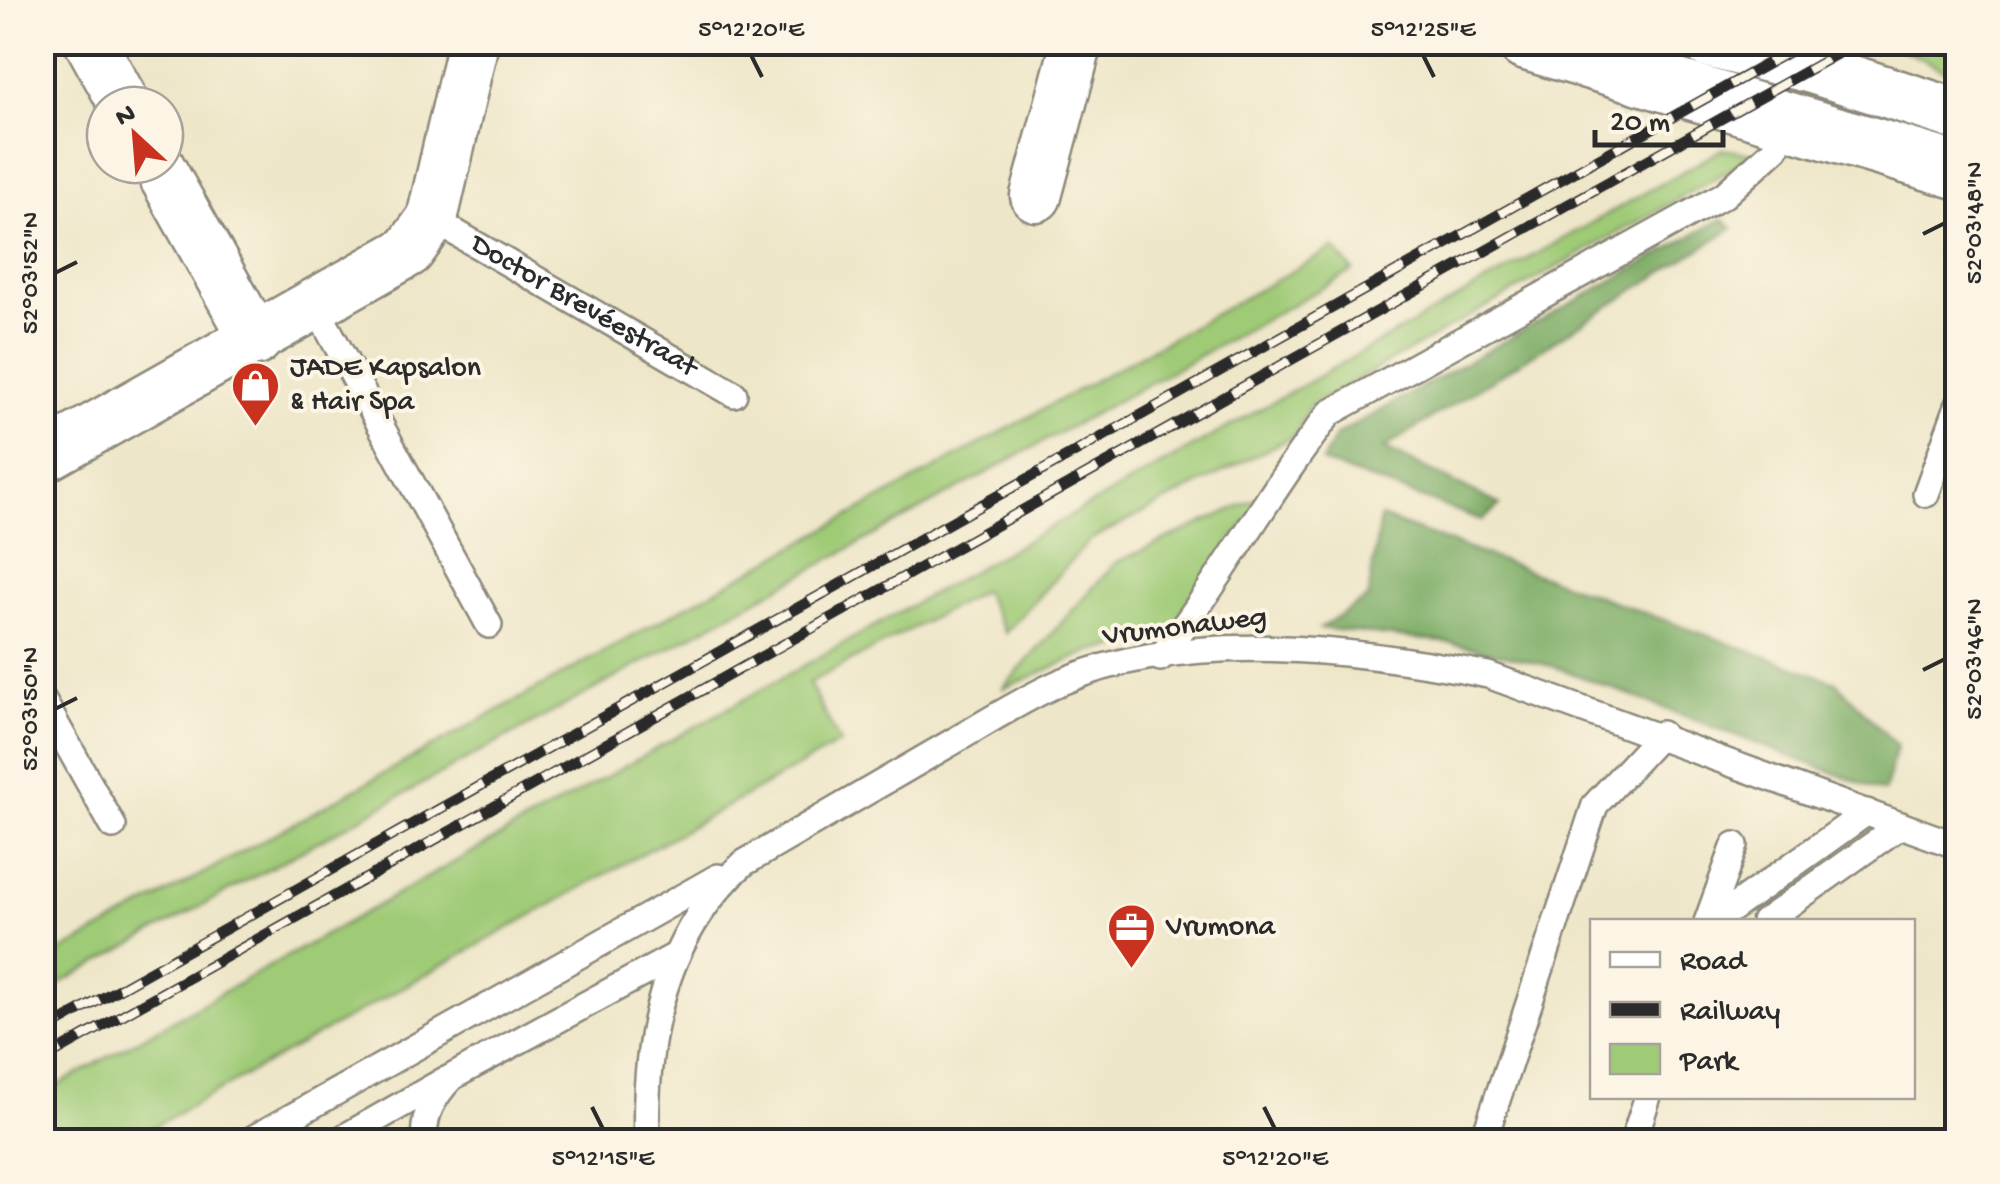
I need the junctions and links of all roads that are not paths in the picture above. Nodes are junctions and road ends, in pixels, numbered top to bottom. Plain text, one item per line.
1 (90, 42) edge
2 (473, 42) edge
3 (1076, 42) edge
4 (1525, 42) edge
5 (1708, 42) edge
6 (114, 85) edge
7 (1958, 116) edge
8 (1776, 148) dead end
9 (1958, 171) edge
10 (169, 185) edge
11 (1036, 196) dead end
12 (432, 218) junction
13 (316, 307) junction
14 (256, 340) junction
15 (734, 394) dead end
16 (1958, 406) edge
17 (42, 458) edge
18 (1926, 494) dead end
19 (488, 625) dead end
20 (1160, 658) junction
21 (42, 699) edge
22 (1660, 734) junction
23 (1867, 812) junction
24 (1901, 825) junction
25 (113, 826) dead end
26 (1735, 845) dead end
27 (1958, 846) edge
28 (744, 862) junction
29 (1711, 919) edge
30 (1714, 919) edge
31 (1768, 919) edge
32 (677, 955) junction
33 (452, 1077) junction
34 (1647, 1099) edge
35 (646, 1108) junction
36 (247, 1142) edge
37 (336, 1142) edge
38 (425, 1142) edge
39 (647, 1142) edge
40 (665, 1142) edge
41 (1482, 1142) edge
42 (1632, 1142) edge

1 - 6 street
2 - 12 street
3 - 11 street
4 - 9 street
5 - 7 street
8 - 20 lane
10 - 14 street
12 - 13 street
12 - 15 lane, Doctor Brevéestraat
13 - 14 street
13 - 19 lane
14 - 17 street
16 - 18 lane
20 - 22 lane, Vrumonaweg
20 - 28 lane, Vrumonaweg
21 - 25 lane
22 - 23 lane, Vrumonaweg
22 - 41 lane
23 - 24 lane, Vrumonaweg
23 - 30 lane
24 - 27 lane, Vrumonaweg
24 - 31 lane
26 - 29 lane
28 - 32 lane, Vrumonaweg
28 - 36 lane
32 - 33 lane
32 - 35 lane, Vrumonaweg
33 - 37 lane
33 - 38 lane
34 - 42 lane
35 - 39 lane, Vrumonaweg
35 - 40 lane

